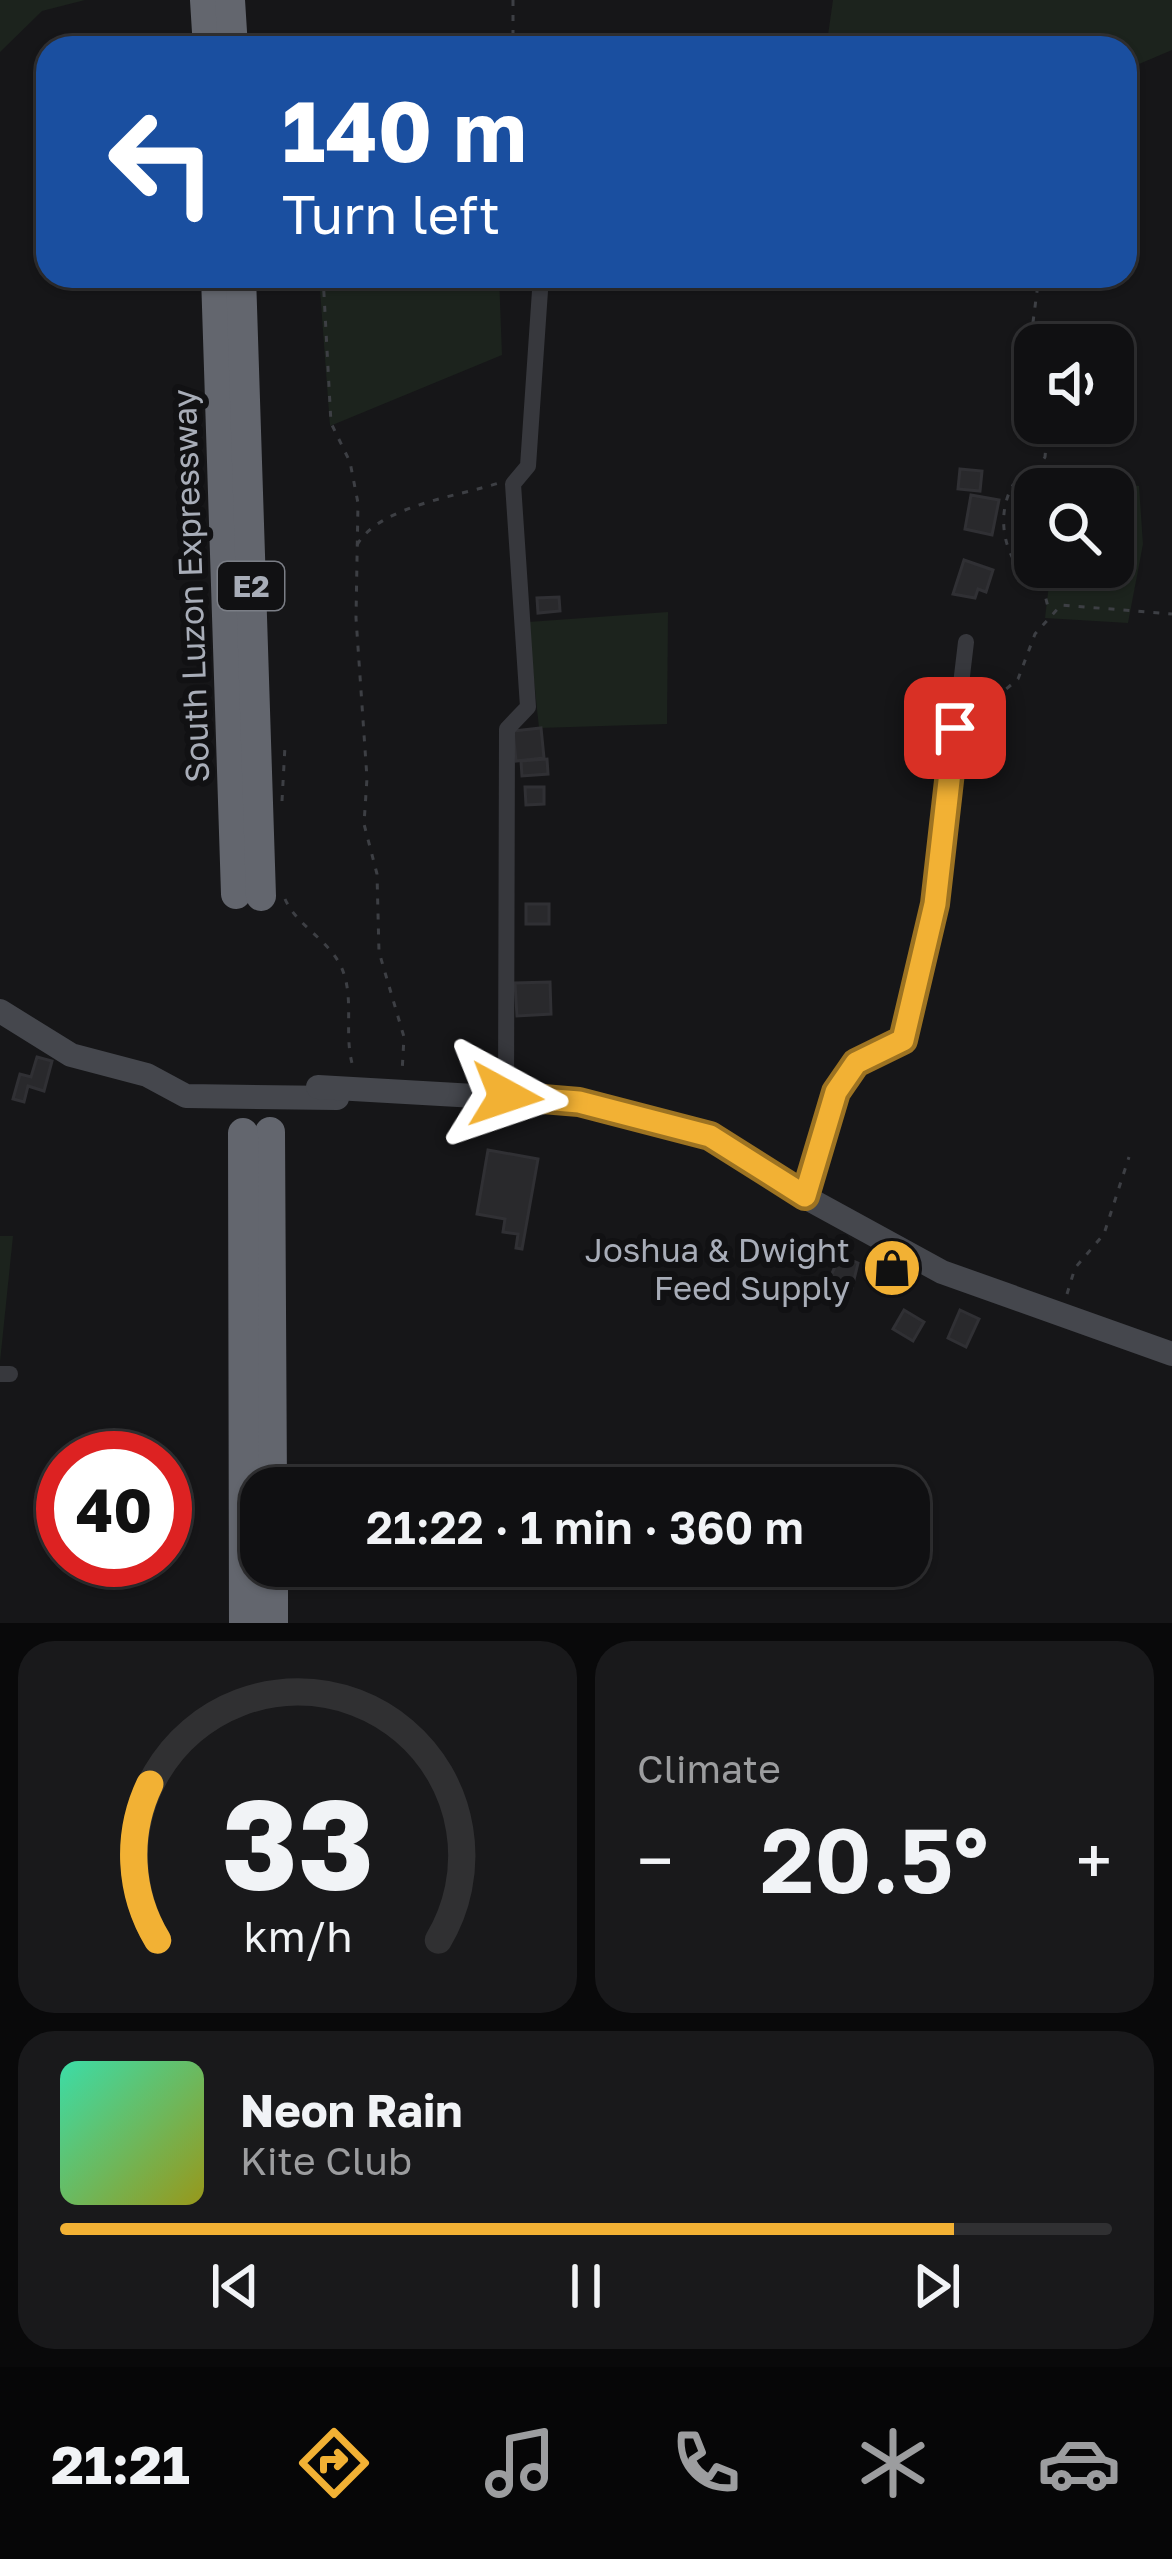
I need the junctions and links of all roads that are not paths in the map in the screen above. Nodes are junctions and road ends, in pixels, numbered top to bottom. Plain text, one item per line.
1 (205, 0) edge
2 (230, 0) edge
3 (207, 36) edge
4 (232, 36) edge
5 (217, 288) edge
6 (241, 288) edge
7 (540, 288) edge
8 (965, 642) dead end
9 (0, 1011) edge
10 (318, 1087) dead end
11 (361, 1089) junction
12 (506, 1096) junction
13 (805, 1196) junction
14 (1172, 1354) edge
15 (248, 1467) edge
16 (271, 1467) edge
17 (245, 1587) edge
18 (273, 1587) edge
19 (244, 1623) edge
20 (273, 1623) edge

1 - 3 highway
2 - 4 highway
5 - 6 highway, South Luzon Expressway / E2
7 - 12 street
8 - 13 street
9 - 11 street
10 - 11 street
11 - 12 street
12 - 13 street
13 - 14 street
15 - 16 highway
17 - 19 highway
18 - 20 highway

